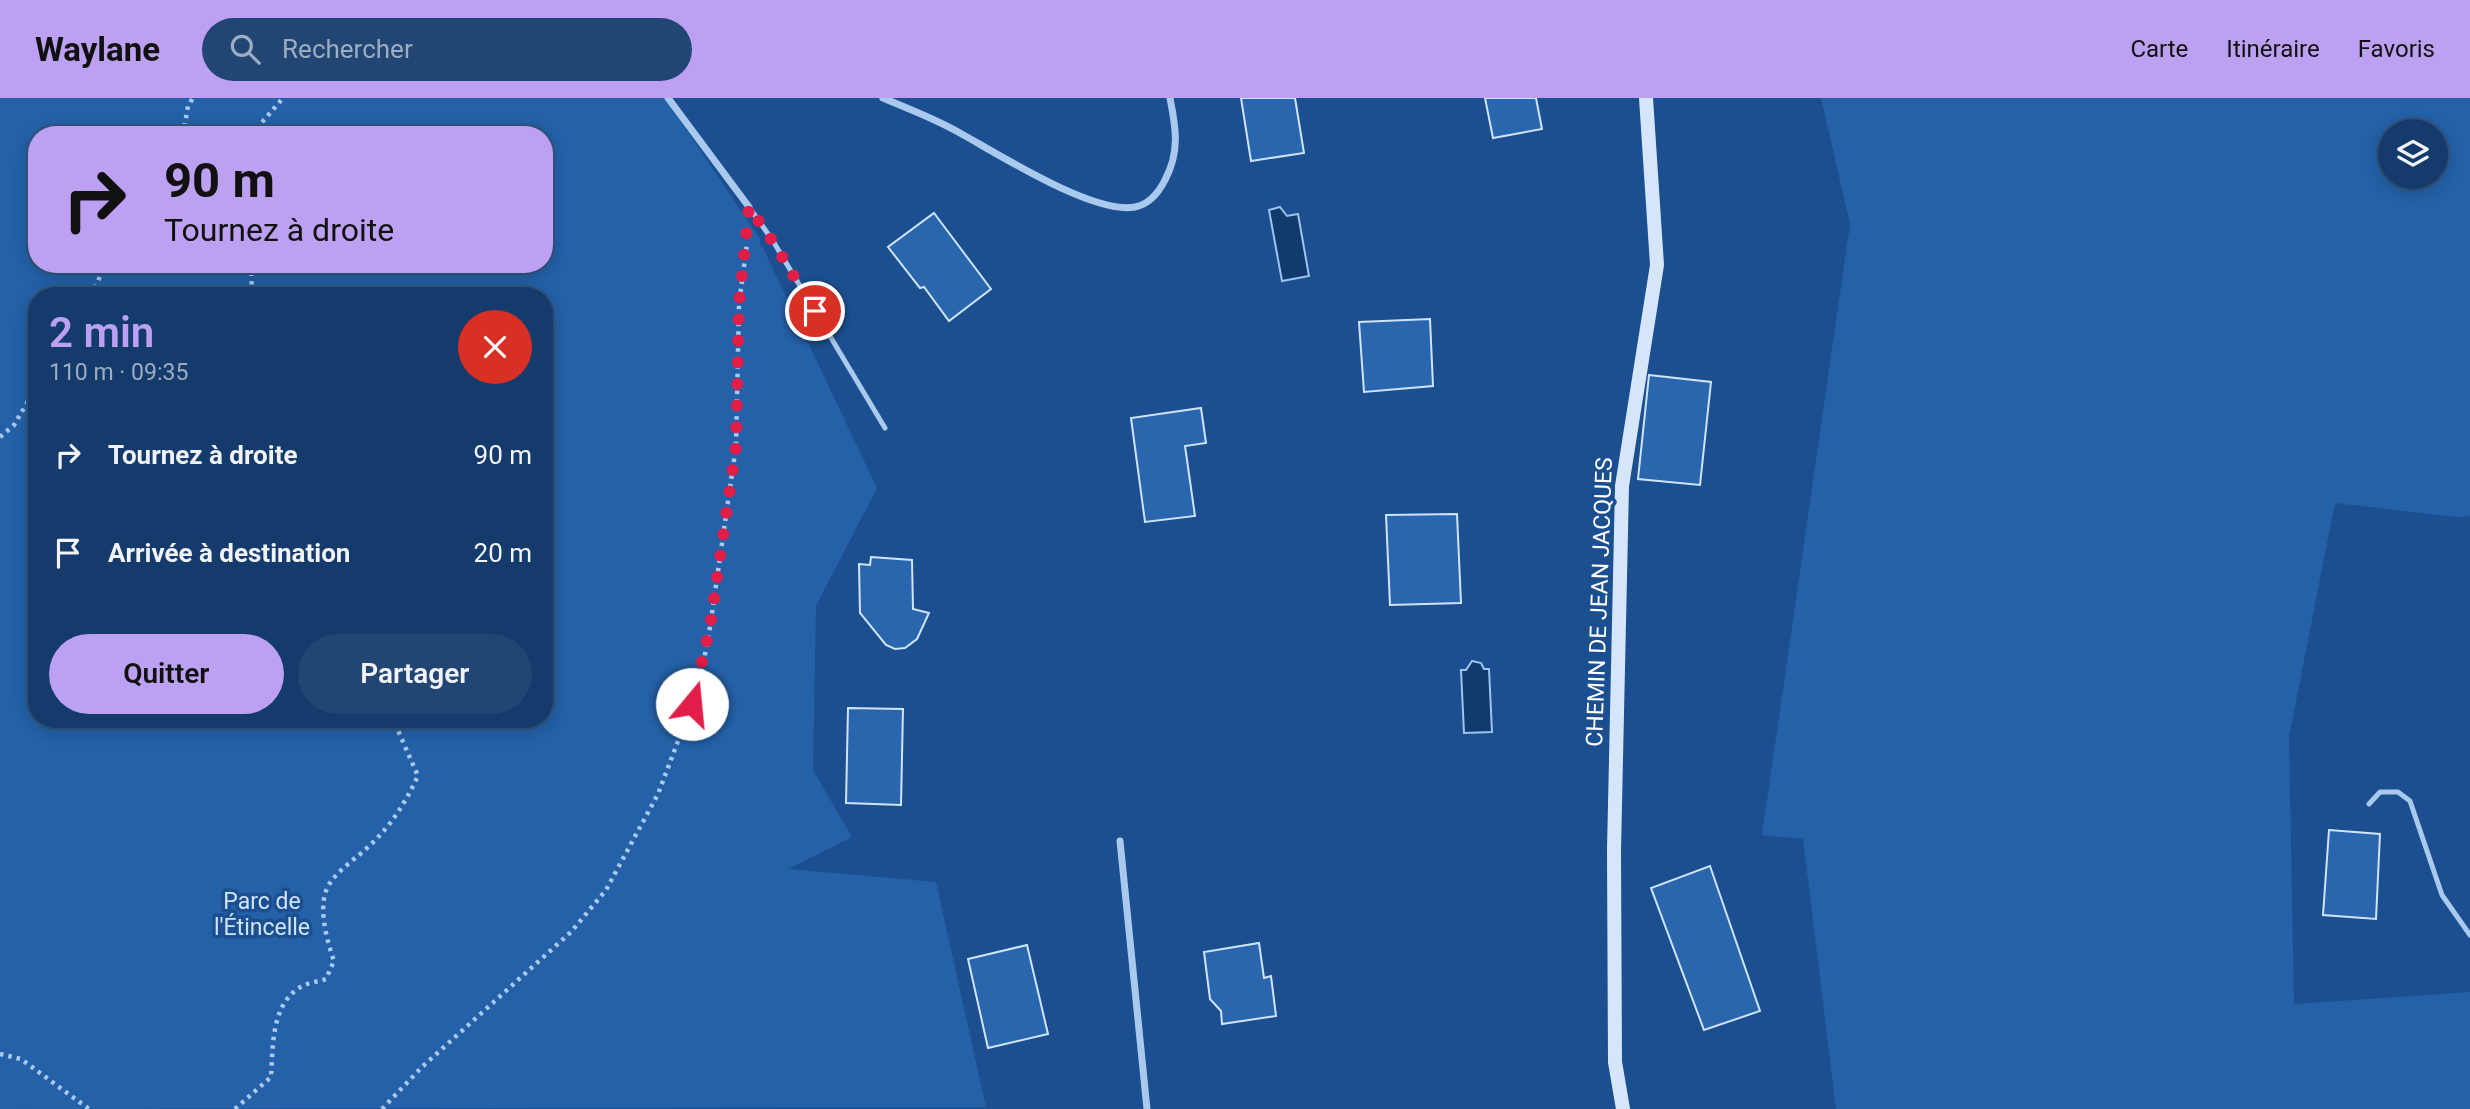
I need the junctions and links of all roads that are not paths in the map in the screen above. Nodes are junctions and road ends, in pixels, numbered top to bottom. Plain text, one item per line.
1 (668, 98) edge
2 (883, 98) edge
3 (1170, 98) edge
4 (1646, 98) edge
5 (749, 207) joint
6 (885, 428) dead end
7 (2369, 804) dead end
8 (1120, 841) dead end
9 (2470, 935) edge
10 (1147, 1109) edge
11 (1623, 1109) edge

1 - 5 street
2 - 3 street
4 - 11 street, CHEMIN DE JEAN JACQUES
5 - 6 lane
7 - 9 lane
8 - 10 street

